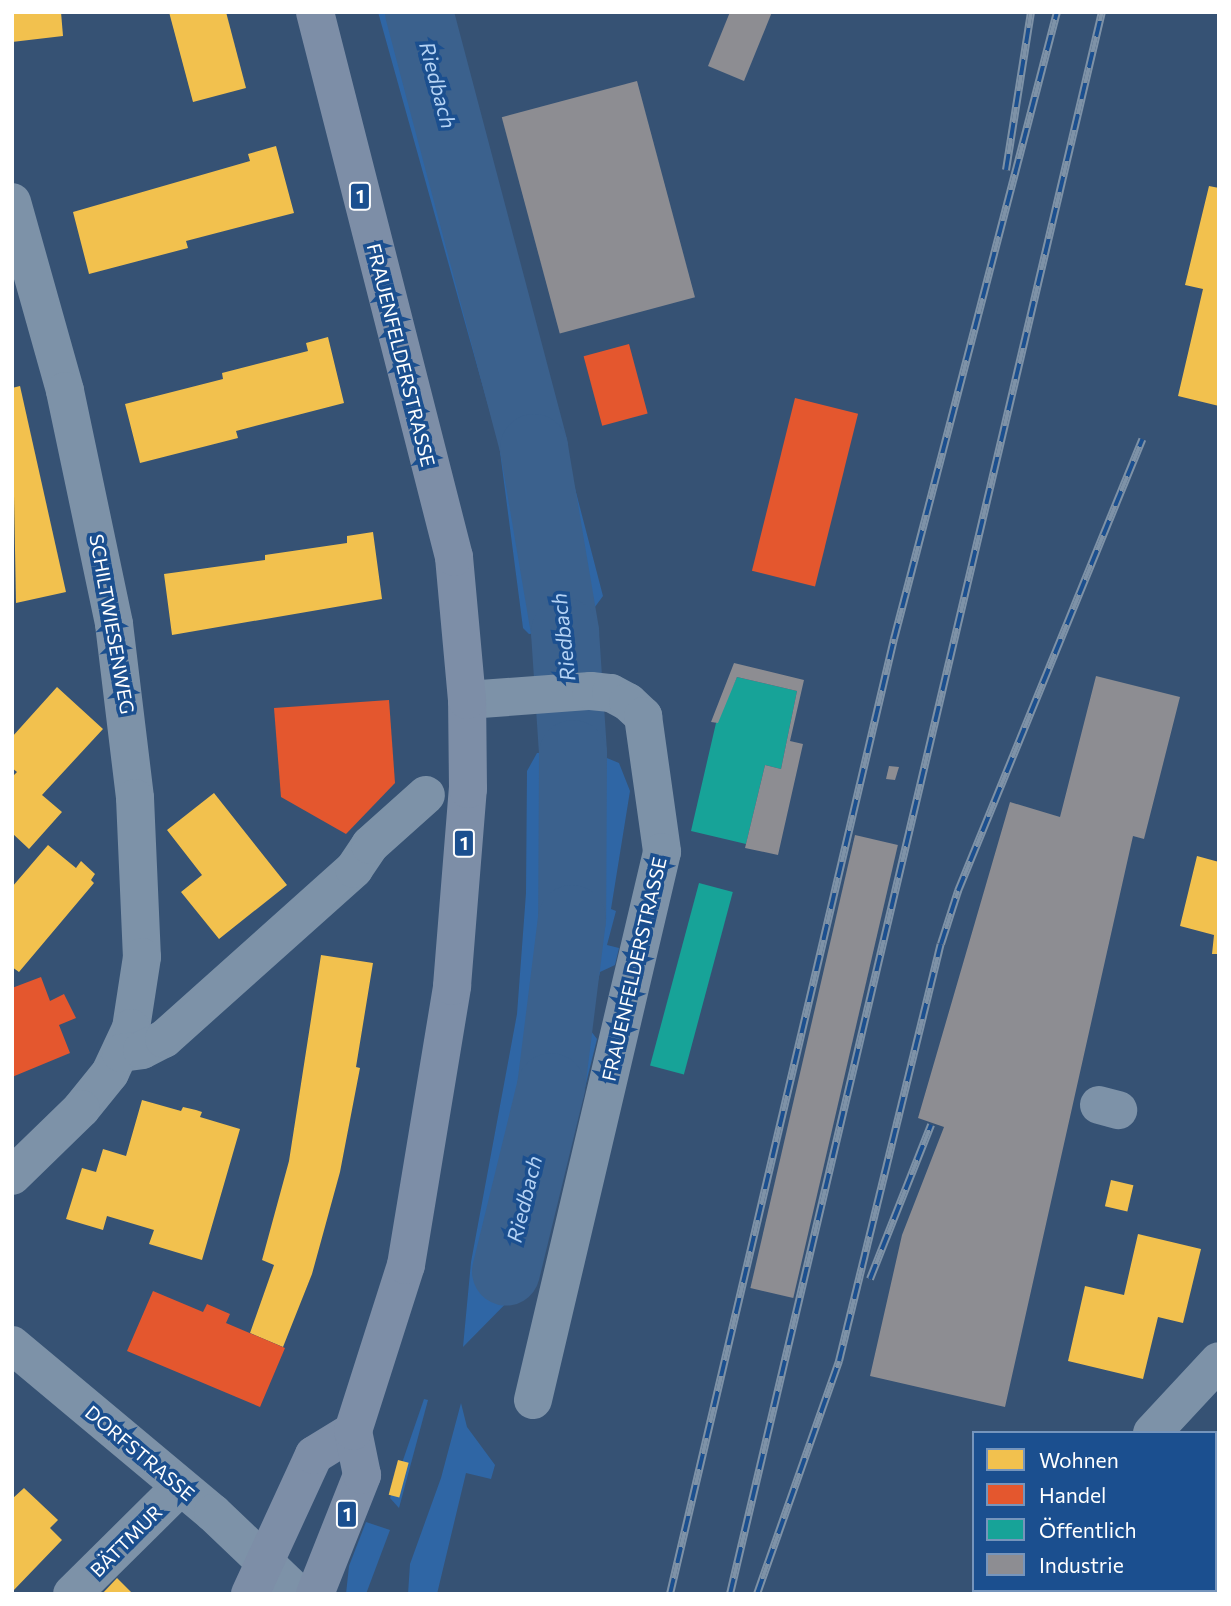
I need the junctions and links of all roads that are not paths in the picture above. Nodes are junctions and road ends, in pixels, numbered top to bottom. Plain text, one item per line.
1 (315, 12) edge
2 (12, 202) edge
3 (467, 701) junction
4 (426, 795) dead end
5 (121, 1053) junction
6 (12, 1176) edge
7 (12, 1345) edge
8 (1219, 1361) edge
9 (533, 1399) dead end
10 (353, 1431) junction
11 (1154, 1431) edge
12 (180, 1488) junction
13 (258, 1578) edge
14 (72, 1594) edge
15 (298, 1594) edge
16 (315, 1594) edge

1 - 3 main road, FRAUENFELDERSTRASSE / 1
2 - 5 street, SCHILTWIESENWEG
3 - 9 street, FRAUENFELDERSTRASSE
3 - 10 main road, FRAUENFELDERSTRASSE / 1
4 - 5 street
5 - 6 street, SCHILTWIESENWEG
7 - 12 street, DORFSTRASSE
8 - 11 street
10 - 13 main road
10 - 16 main road, FRAUENFELDERSTRASSE / 1
12 - 13 street, DORFSTRASSE
12 - 14 street, BÄTTMUR
13 - 15 street, DORFSTRASSE

